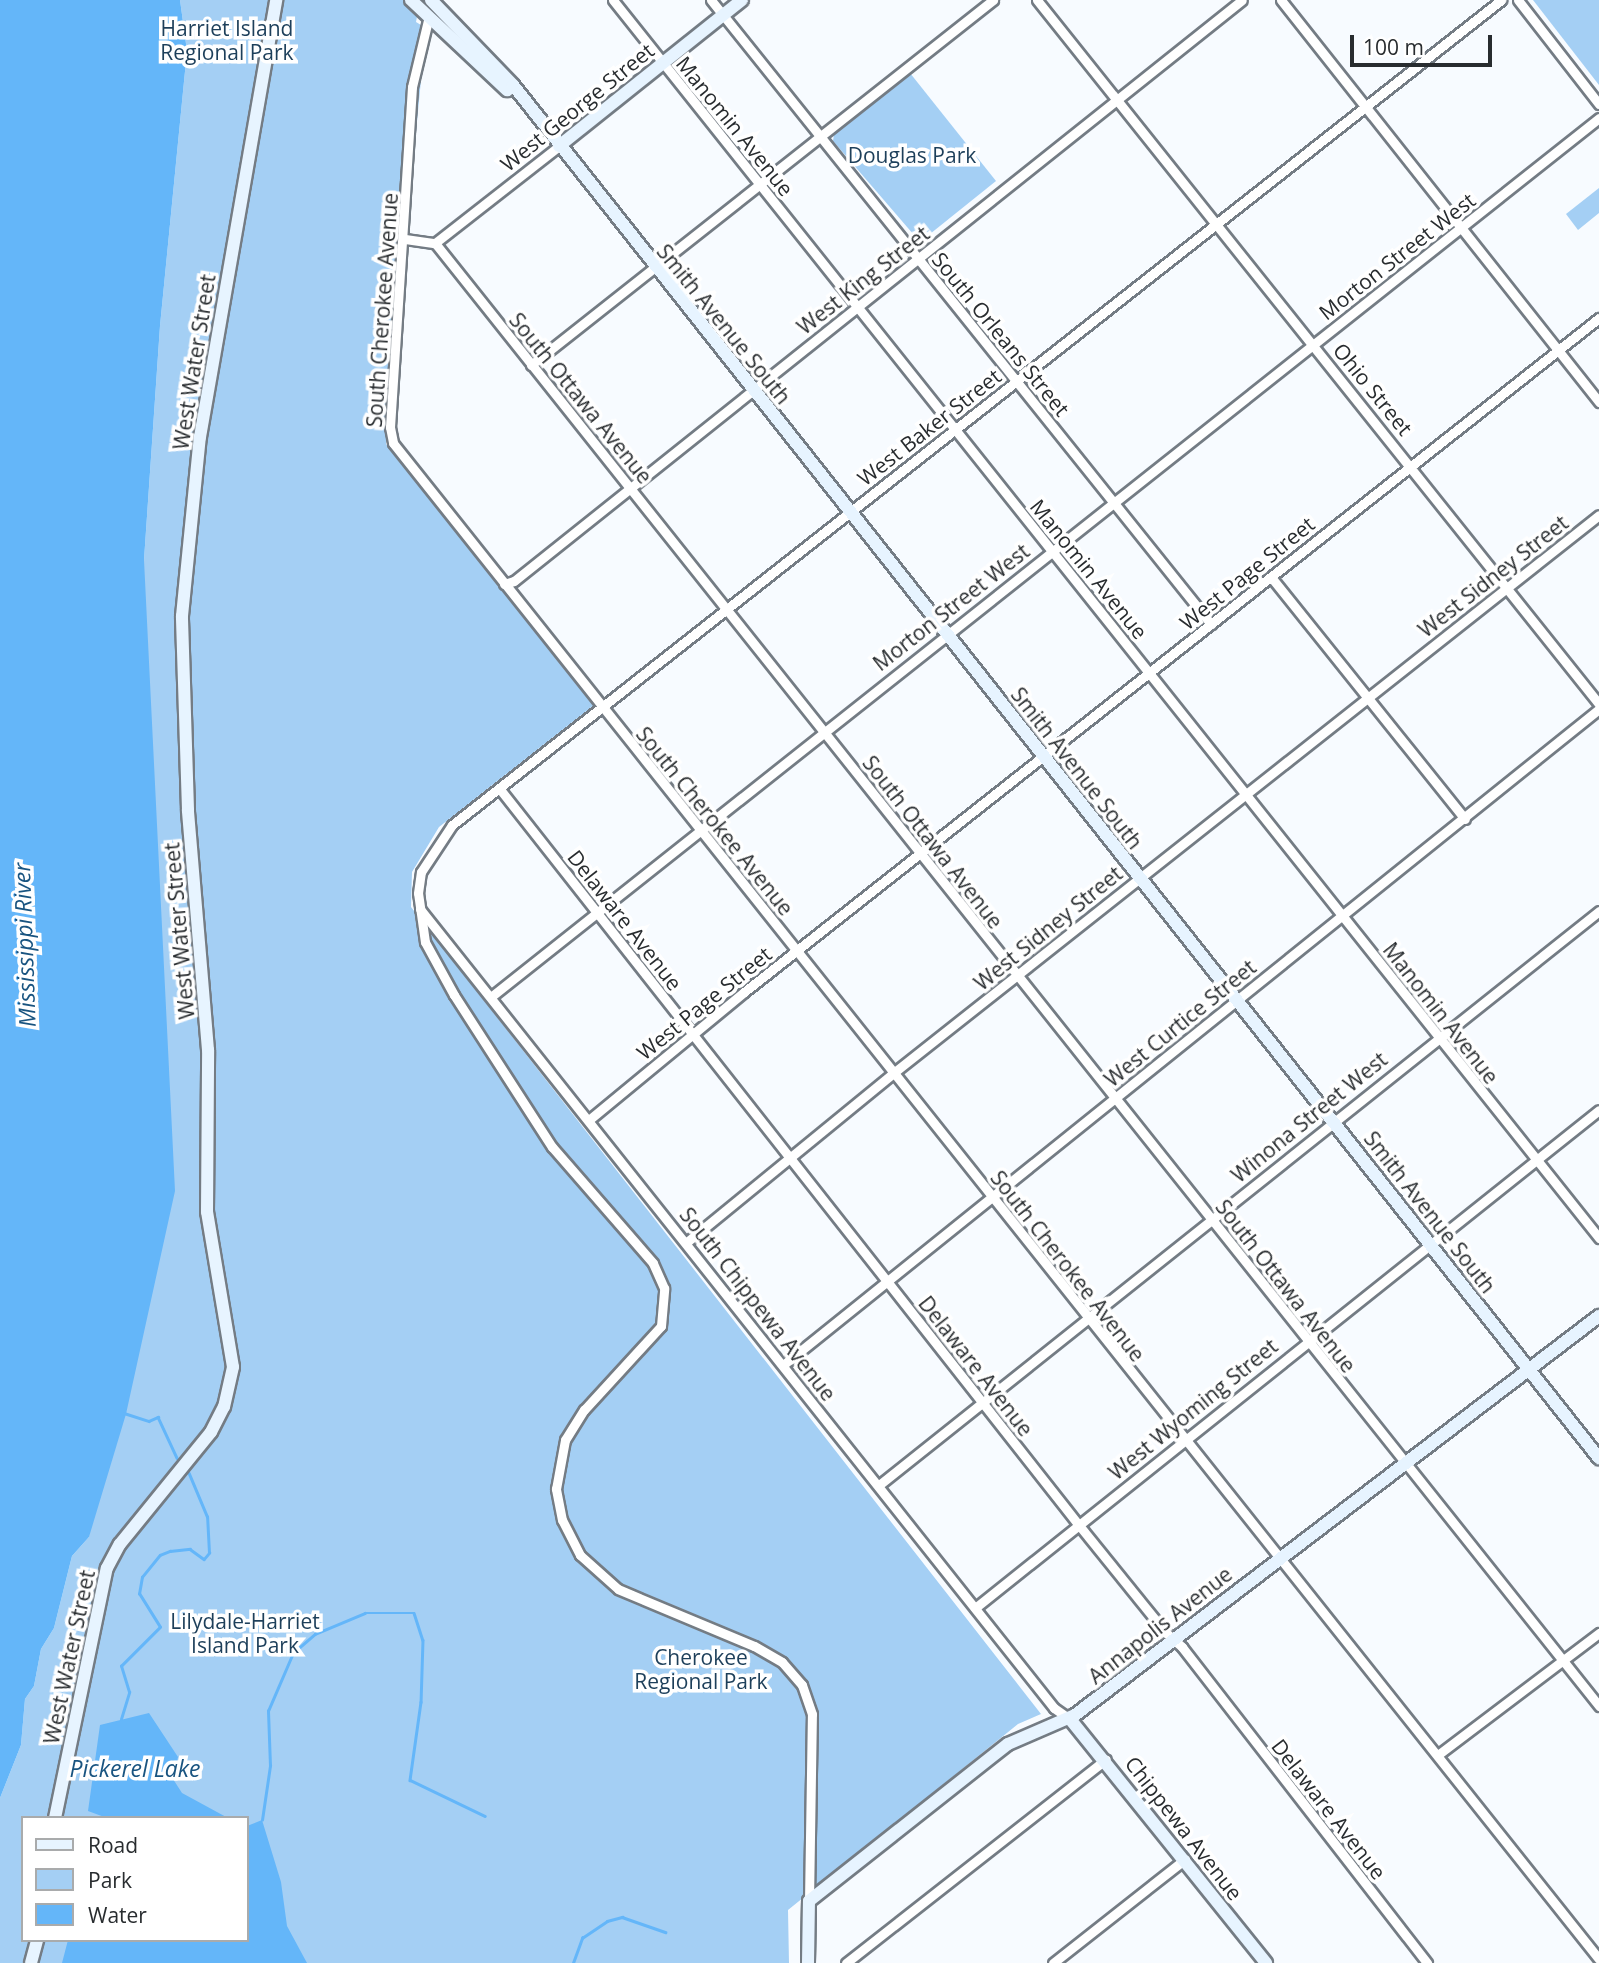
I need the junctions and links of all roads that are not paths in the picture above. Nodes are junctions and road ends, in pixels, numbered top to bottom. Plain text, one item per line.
1 (276, 0) edge
2 (411, 0) edge
3 (613, 0) edge
4 (711, 0) edge
5 (741, 0) edge
6 (993, 0) edge
7 (1037, 0) edge
8 (1242, 0) edge
9 (1281, 0) edge
10 (1501, 0) edge
11 (1518, 0) edge
12 (432, 1) edge
13 (723, 15) junction
14 (429, 16) junction
15 (662, 63) junction
16 (1117, 101) junction
17 (524, 103) junction
18 (1599, 104) edge
19 (1363, 107) junction
20 (1599, 118) edge
21 (820, 137) junction
22 (559, 146) junction
23 (760, 185) junction
24 (1216, 222) junction
25 (1462, 228) junction
26 (405, 239) junction
27 (435, 243) junction
28 (918, 259) junction
29 (655, 269) junction
30 (857, 308) junction
31 (1599, 318) edge
32 (1314, 343) junction
33 (1556, 350) junction
34 (531, 365) junction
35 (1016, 381) junction
36 (751, 389) junction
37 (1599, 402) edge
38 (955, 430) junction
39 (1411, 466) junction
40 (628, 487) junction
41 (1113, 503) junction
42 (850, 513) junction
43 (1599, 514) edge
44 (1052, 551) junction
45 (1271, 576) junction
46 (504, 584) junction
47 (1508, 587) junction
48 (726, 609) junction
49 (1211, 624) junction
50 (945, 633) junction
51 (1150, 673) junction
52 (1367, 698) junction
53 (1599, 707) edge
54 (602, 708) junction
55 (823, 732) junction
56 (1042, 756) junction
57 (499, 788) junction
58 (1246, 794) junction
59 (1465, 818) junction
60 (698, 829) junction
61 (920, 853) junction
62 (1139, 877) junction
63 (419, 908) junction
64 (596, 911) junction
65 (1599, 911) edge
66 (1342, 916) junction
67 (797, 951) junction
68 (1017, 976) junction
69 (492, 996) junction
70 (1237, 1000) junction
71 (691, 1034) junction
72 (1439, 1037) junction
73 (892, 1074) junction
74 (1114, 1098) junction
75 (1599, 1110) edge
76 (590, 1119) junction
77 (1333, 1122) junction
78 (789, 1157) junction
79 (1536, 1161) junction
80 (990, 1196) junction
81 (1210, 1220) junction
82 (1599, 1238) edge
83 (687, 1242) junction
84 (1431, 1243) junction
85 (885, 1280) junction
86 (1599, 1316) edge
87 (1087, 1319) junction
88 (1307, 1341) junction
89 (783, 1365) junction
90 (1529, 1369) junction
91 (982, 1402) junction
92 (1183, 1439) junction
93 (1599, 1458) edge
94 (1404, 1463) junction
95 (879, 1485) junction
96 (1078, 1524) junction
97 (1280, 1558) junction
98 (975, 1608) junction
99 (1599, 1633) edge
100 (1174, 1640) junction
101 (1564, 1660) junction
102 (1599, 1706) edge
103 (1070, 1719) junction
104 (1439, 1754) junction
105 (1106, 1759) junction
106 (55, 1816) edge
107 (1185, 1859) junction
108 (809, 1901) junction
109 (36, 1942) edge
110 (1599, 1959) edge
111 (31, 1963) edge
112 (808, 1963) edge
113 (846, 1963) edge
114 (1053, 1963) edge
115 (1265, 1963) edge
116 (1427, 1963) edge

1 - 106 street, West Water Street
2 - 14 street, Smith Avenue South
3 - 15 street, Manomin Avenue
4 - 13 street, South Orleans Street
5 - 13 street, West George Street
6 - 21 street
7 - 16 street, Ohio Street
8 - 16 street, West King Street
9 - 19 street
10 - 19 street, West Baker Street
11 - 18 street
12 - 17 street, Smith Avenue South
13 - 15 street, West George Street
13 - 21 street, South Orleans Street
14 - 17 street, Smith Avenue South
14 - 26 street, South Cherokee Avenue
15 - 22 street, West George Street
15 - 23 street, Manomin Avenue
16 - 24 street, Ohio Street
16 - 28 street, West King Street
17 - 22 street, Smith Avenue South
19 - 24 street, West Baker Street
19 - 25 street
20 - 25 street, Morton Street West
21 - 23 street
21 - 28 street, South Orleans Street
22 - 27 street, West George Street
22 - 29 street, Smith Avenue South
23 - 29 street
23 - 30 street, Manomin Avenue
24 - 32 street, Ohio Street
24 - 35 street, West Baker Street
25 - 32 street, Morton Street West
25 - 33 street
26 - 27 street
26 - 46 street, South Cherokee Avenue
27 - 34 street, South Ottawa Avenue
28 - 30 street, West King Street
28 - 35 street, South Orleans Street
29 - 34 street
29 - 36 street, Smith Avenue South
30 - 36 street, West King Street
30 - 38 street, Manomin Avenue
31 - 33 street, West Page Street
32 - 39 street, Ohio Street
32 - 41 street, Morton Street West
33 - 37 street
33 - 39 street, West Page Street
34 - 40 street, South Ottawa Avenue
35 - 38 street, West Baker Street
35 - 41 street, South Orleans Street
36 - 40 street, West King Street
36 - 42 street, Smith Avenue South
38 - 42 street, West Baker Street
38 - 44 street, Manomin Avenue
39 - 45 street, West Page Street
39 - 47 street, Ohio Street
40 - 46 street, West King Street
40 - 48 street, South Ottawa Avenue
41 - 44 street, Morton Street West
41 - 49 street, South Orleans Street
42 - 48 street, West Baker Street
42 - 50 street, Smith Avenue South
43 - 47 street, West Sidney Street
44 - 50 street, Morton Street West
44 - 51 street, Manomin Avenue
45 - 49 street, West Page Street
45 - 52 street
46 - 54 street, South Cherokee Avenue
47 - 52 street, West Sidney Street
47 - 53 street, Ohio Street
48 - 54 street, West Baker Street
48 - 55 street, South Ottawa Avenue
49 - 51 street, West Page Street
50 - 55 street, Morton Street West
50 - 56 street, Smith Avenue South
51 - 56 street, West Page Street
51 - 58 street, Manomin Avenue
52 - 58 street, West Sidney Street
52 - 59 street
53 - 59 street, West Curtice Street
54 - 57 street, West Baker Street
54 - 60 street, South Cherokee Avenue
55 - 60 street, Morton Street West
55 - 61 street, South Ottawa Avenue
56 - 61 street, West Page Street
56 - 62 street, Smith Avenue South
57 - 63 street, West Baker Street
57 - 64 street, Delaware Avenue
58 - 62 street, West Sidney Street
58 - 66 street, Manomin Avenue
59 - 66 street, West Curtice Street
60 - 64 street, Morton Street West
60 - 67 street, South Cherokee Avenue
61 - 67 street, West Page Street
61 - 68 street, South Ottawa Avenue
62 - 68 street, West Sidney Street
62 - 70 street, Smith Avenue South
63 - 69 street, South Chippewa Avenue
63 - 108 street, West Baker Street
64 - 69 street, Morton Street West
64 - 71 street, Delaware Avenue
65 - 72 street, Winona Street West
66 - 70 street, West Curtice Street
66 - 72 street, Manomin Avenue
67 - 71 street, West Page Street
67 - 73 street, South Cherokee Avenue
68 - 73 street, West Sidney Street
68 - 74 street, South Ottawa Avenue
69 - 76 street, South Chippewa Avenue
70 - 74 street, West Curtice Street
70 - 77 street, Smith Avenue South
71 - 76 street, West Page Street
71 - 78 street, Delaware Avenue
72 - 77 street, Winona Street West
72 - 79 street, Manomin Avenue
73 - 78 street, West Sidney Street
73 - 80 street, South Cherokee Avenue
74 - 80 street, West Curtice Street
74 - 81 street, South Ottawa Avenue
75 - 79 street, West Wyoming Street
76 - 83 street, South Chippewa Avenue
77 - 81 street, Winona Street West
77 - 84 street, Smith Avenue South
78 - 83 street, West Sidney Street
78 - 85 street, Delaware Avenue
79 - 82 street, Manomin Avenue
79 - 84 street, West Wyoming Street
80 - 85 street, West Curtice Street
80 - 87 street, South Cherokee Avenue
81 - 87 street, Winona Street West
81 - 88 street, South Ottawa Avenue
83 - 89 street, South Chippewa Avenue
84 - 88 street, West Wyoming Street
84 - 90 street, Smith Avenue South
85 - 89 street, West Curtice Street
85 - 91 street, Delaware Avenue
86 - 90 street, Annapolis Avenue
87 - 91 street, Winona Street West
87 - 92 street, South Cherokee Avenue
88 - 92 street, West Wyoming Street
88 - 94 street, South Ottawa Avenue
89 - 95 street, South Chippewa Avenue
90 - 93 street, Smith Avenue South
90 - 94 street, Annapolis Avenue
91 - 95 street, Winona Street West
91 - 96 street, Delaware Avenue
92 - 96 street, West Wyoming Street
92 - 97 street, South Cherokee Avenue
94 - 97 street, Annapolis Avenue
94 - 101 street, South Ottawa Avenue
95 - 98 street, South Chippewa Avenue
96 - 98 street, West Wyoming Street
96 - 100 street, Delaware Avenue
97 - 100 street, Annapolis Avenue
97 - 104 street, South Cherokee Avenue
98 - 103 street, South Chippewa Avenue
99 - 101 street
100 - 103 street, Annapolis Avenue
100 - 116 street, Delaware Avenue
101 - 102 street, South Ottawa Avenue
101 - 104 street
103 - 105 street, Chippewa Avenue
103 - 108 street, Annapolis Avenue
104 - 110 street, South Cherokee Avenue
105 - 107 street, Chippewa Avenue
105 - 113 street
107 - 114 street
107 - 115 street, Chippewa Avenue
108 - 112 street
109 - 111 street

